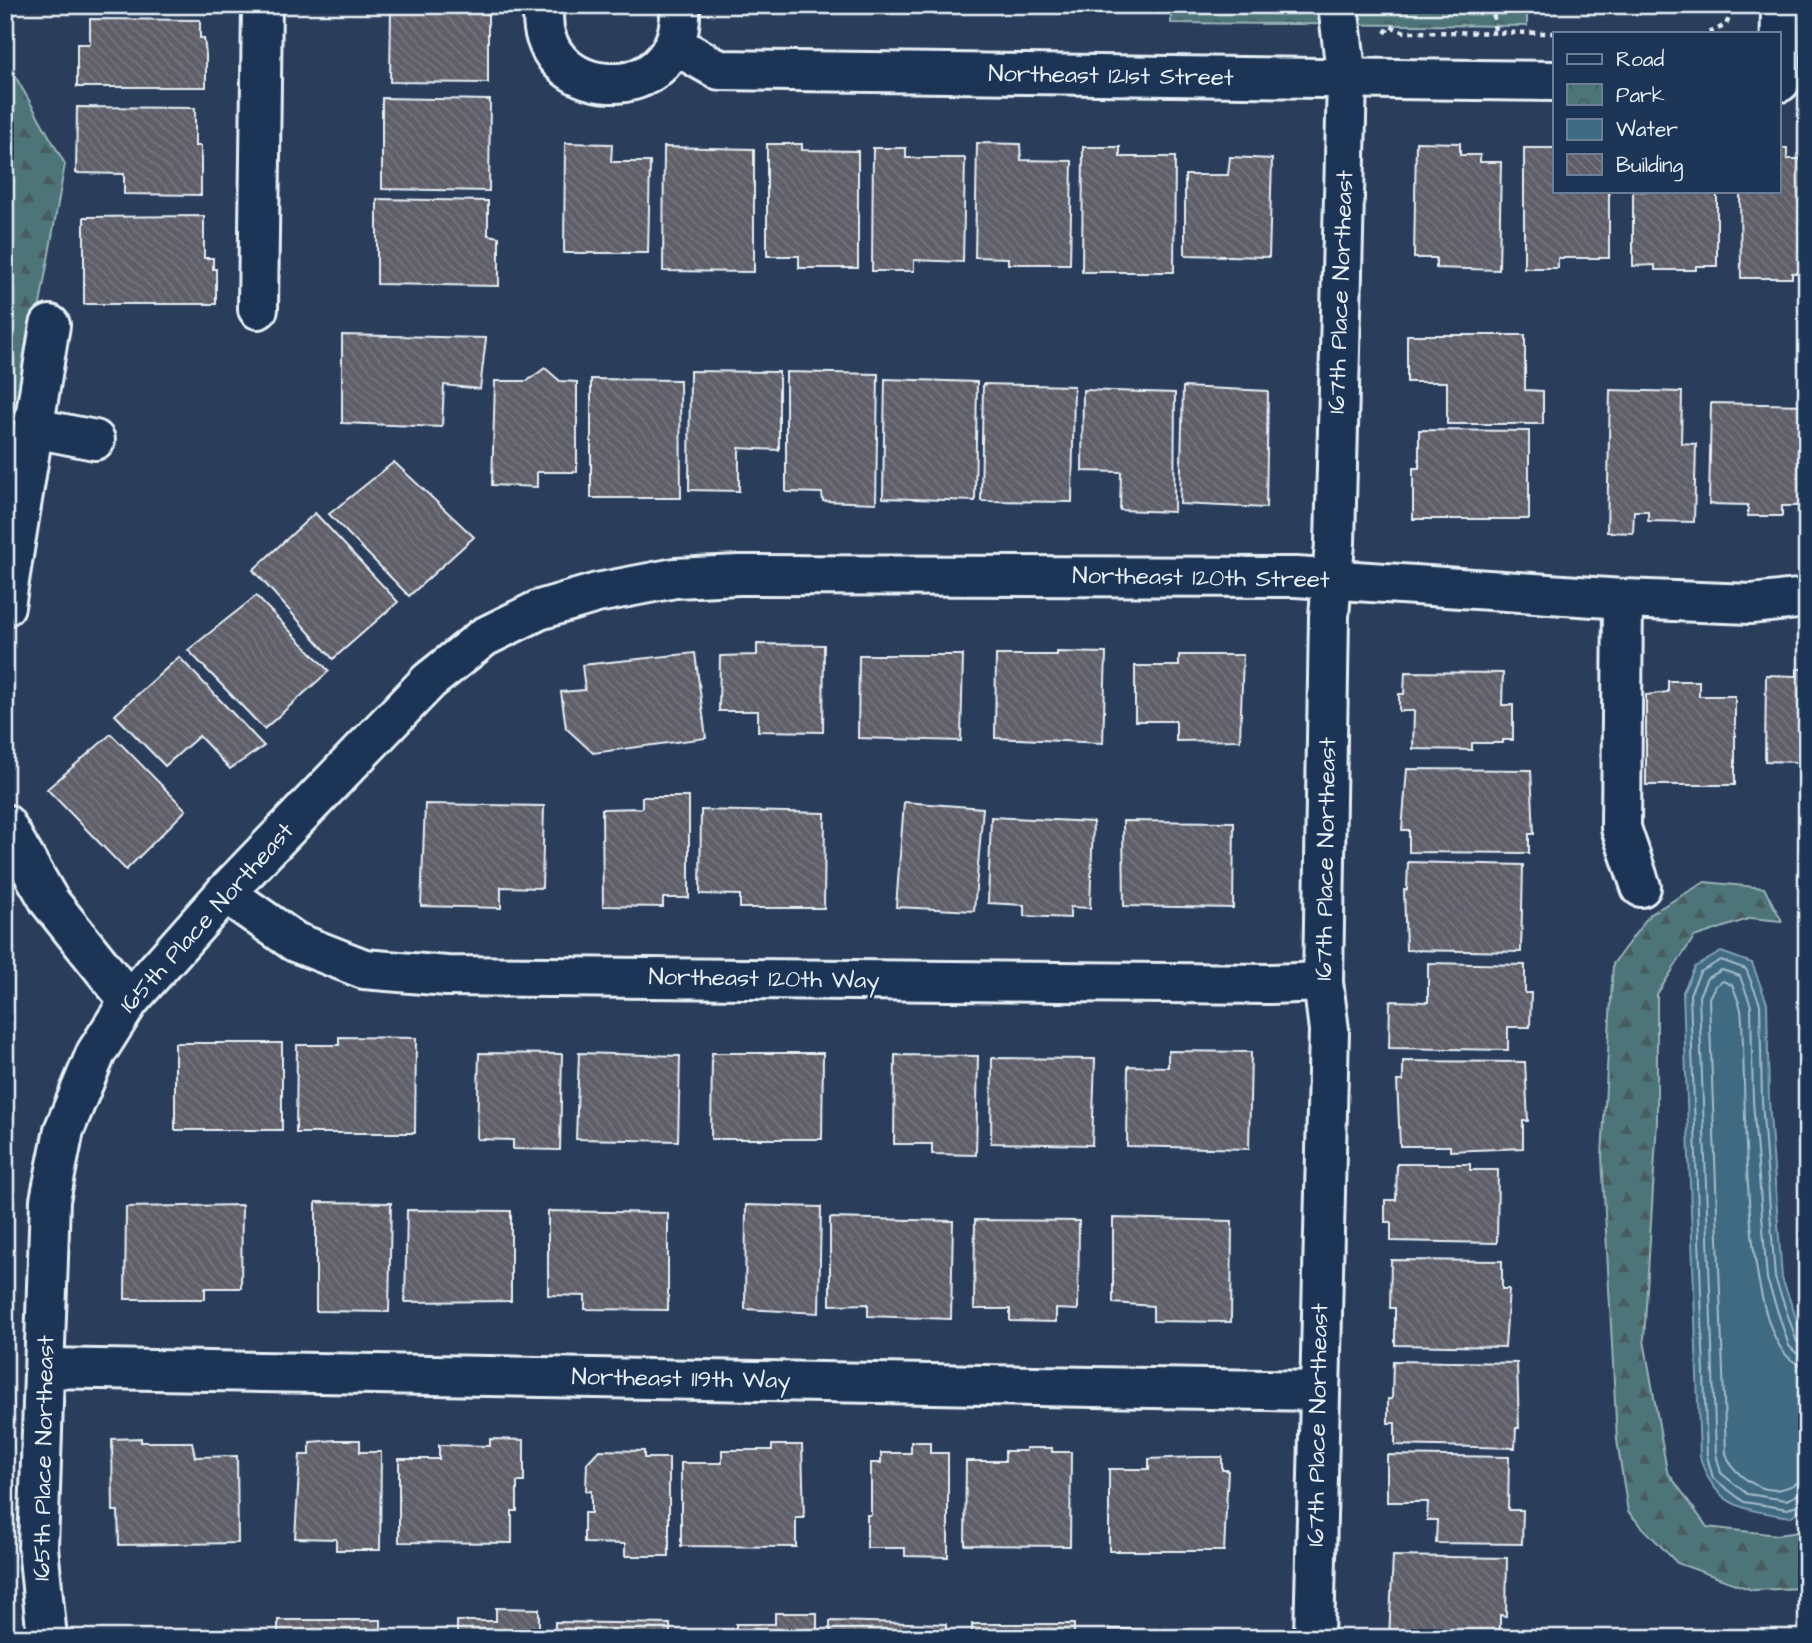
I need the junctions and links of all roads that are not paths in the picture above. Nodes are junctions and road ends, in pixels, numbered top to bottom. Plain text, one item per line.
1 (262, 5) edge
2 (544, 5) edge
3 (680, 5) edge
4 (1338, 5) edge
5 (1781, 5) edge
6 (675, 45) junction
7 (1347, 80) junction
8 (1553, 81) edge
9 (1788, 82) edge
10 (258, 310) dead end
11 (50, 325) dead end
12 (34, 428) junction
13 (95, 440) dead end
14 (1332, 579) junction
15 (597, 593) joint
16 (1623, 598) junction
17 (1807, 598) edge
18 (5, 606) edge
19 (5, 824) edge
20 (1641, 887) dead end
21 (225, 893) junction
22 (1323, 982) junction
23 (128, 1002) junction
24 (45, 1368) junction
25 (1318, 1391) junction
26 (47, 1638) edge
27 (1314, 1638) edge

1 - 10 street
2 - 6 street
3 - 6 street
4 - 7 street, 167th Place Northeast
5 - 9 street
6 - 7 street, Northeast 121st Street
7 - 8 street, Northeast 121st Street
7 - 14 street, 167th Place Northeast
11 - 12 street
12 - 13 street
12 - 18 street
14 - 15 street, Northeast 120th Street
14 - 16 street, Northeast 120th Street
14 - 22 street, 167th Place Northeast
15 - 21 street, 165th Place Northeast
16 - 17 street, Northeast 120th Street
16 - 20 street
19 - 23 street
21 - 22 street, Northeast 120th Way
21 - 23 street, 165th Place Northeast
22 - 25 street, 167th Place Northeast
23 - 24 street, 165th Place Northeast
24 - 25 street, Northeast 119th Way
24 - 26 street, 165th Place Northeast
25 - 27 street, 167th Place Northeast

